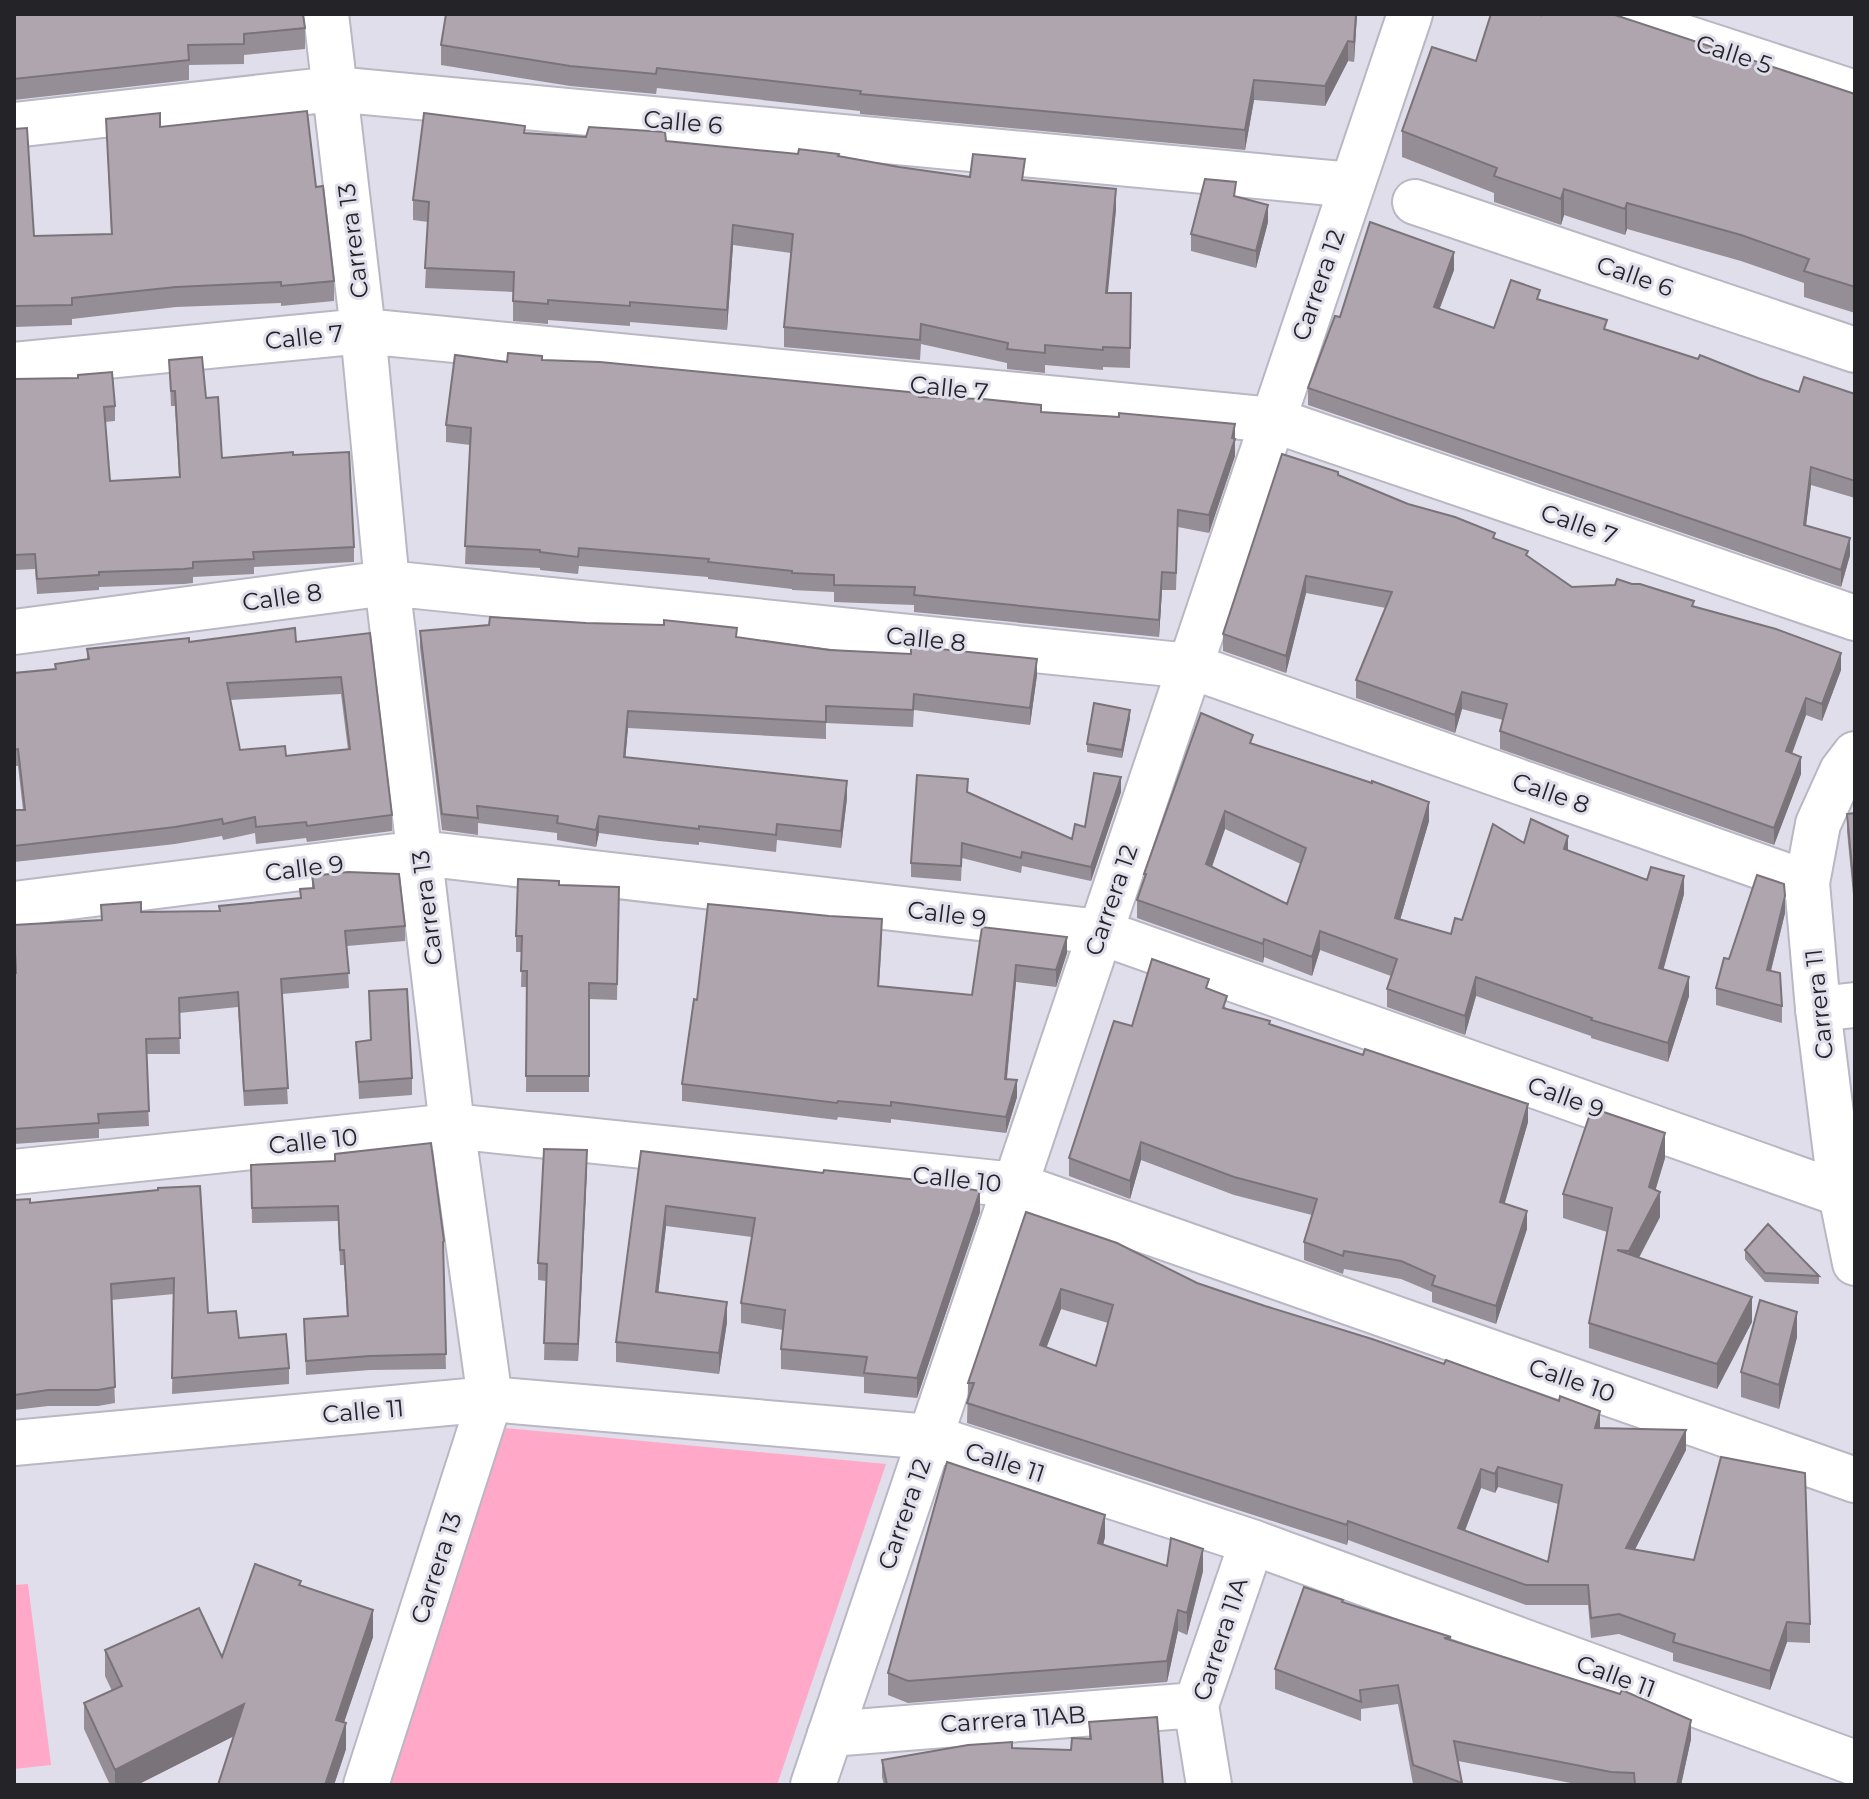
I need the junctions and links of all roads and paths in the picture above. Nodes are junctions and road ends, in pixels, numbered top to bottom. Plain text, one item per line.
1 (326, 14) edge
2 (1410, 14) edge
3 (1613, 14) edge
4 (334, 89) junction
5 (1855, 93) edge
6 (14, 125) edge
7 (1352, 185) junction
8 (1415, 202) dead end
9 (363, 331) junction
10 (1855, 350) edge
11 (14, 365) edge
12 (1273, 420) junction
13 (387, 583) junction
14 (1855, 618) edge
15 (14, 632) edge
16 (1190, 666) junction
17 (1855, 754) edge
18 (420, 853) junction
19 (1807, 883) junction
20 (14, 904) edge
21 (1100, 932) junction
22 (1836, 1007) edge
23 (452, 1126) junction
24 (14, 1172) edge
25 (1015, 1185) junction
26 (1841, 1194) junction
27 (1855, 1263) edge
28 (490, 1399) junction
29 (930, 1437) junction
30 (14, 1443) edge
31 (1855, 1480) edge
32 (1252, 1542) junction
33 (1196, 1705) junction
34 (830, 1734) junction
35 (1855, 1763) edge
36 (366, 1785) edge
37 (813, 1785) edge
38 (1209, 1785) edge

1 - 4 street, Carrera 13
2 - 7 street, Carrera 12
3 - 5 street, Calle 5
4 - 6 street, Calle 6
4 - 7 street, Calle 6
4 - 9 street, Carrera 13
7 - 12 street, Carrera 12
8 - 10 street, Calle 6
9 - 11 street, Calle 7
9 - 12 street, Calle 7
9 - 13 street, Carrera 13
12 - 14 street, Calle 7
12 - 16 street, Carrera 12
13 - 15 street, Calle 8
13 - 16 street, Calle 8
13 - 18 street, Carrera 13
16 - 19 street, Calle 8
16 - 21 street, Carrera 12
17 - 19 street, Carrera 11
18 - 20 street, Calle 9
18 - 21 street, Calle 9
18 - 23 street, Carrera 13
19 - 22 street, Carrera 11
21 - 25 street, Carrera 12
21 - 26 street, Calle 9
22 - 26 street, Carrera 11
23 - 24 street, Calle 10
23 - 25 street, Calle 10
23 - 28 street, Carrera 13
25 - 29 street, Carrera 12
25 - 31 street, Calle 10
26 - 27 street, Carrera 11
28 - 29 street, Calle 11
28 - 30 street, Calle 11
28 - 36 street, Carrera 13
29 - 32 street, Calle 11
29 - 34 street, Carrera 12
32 - 33 street, Carrera 11A
32 - 35 street, Calle 11
33 - 34 street, Carrera 11AB
33 - 38 street, Carrera 11A
34 - 37 street, Carrera 12

